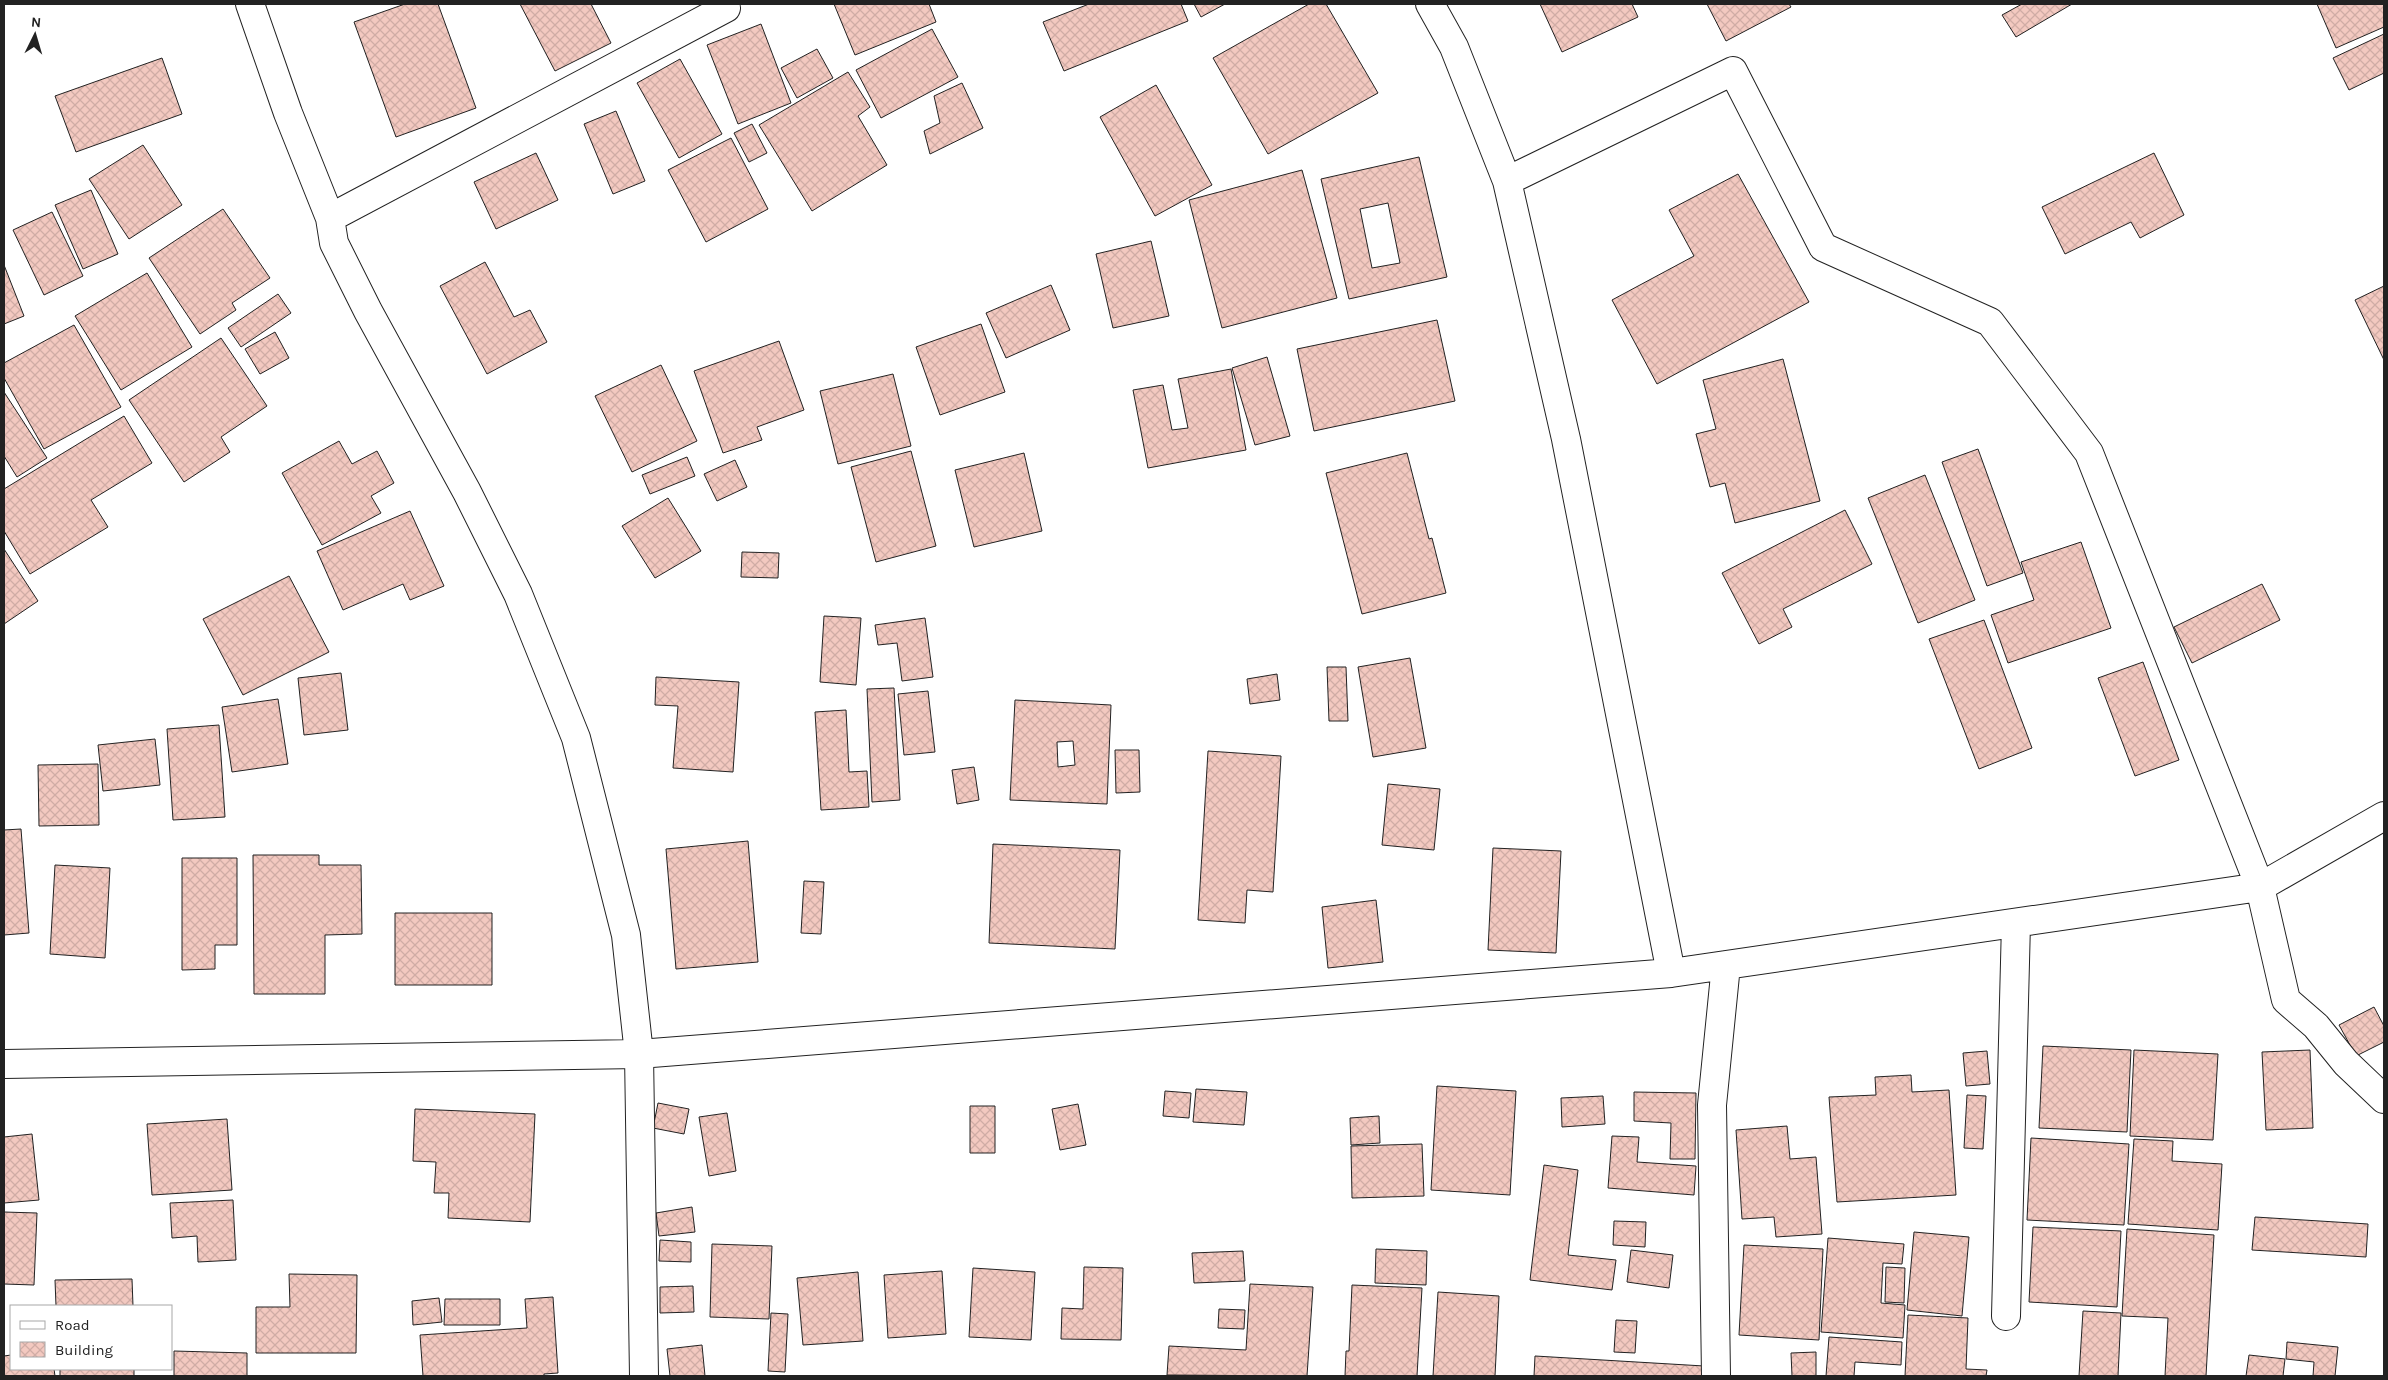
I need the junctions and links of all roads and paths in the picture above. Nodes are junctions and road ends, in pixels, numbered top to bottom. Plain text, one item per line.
1 (250, 4) edge
2 (1430, 4) edge
3 (726, 8) dead end
4 (1507, 181) junction
5 (330, 218) junction
6 (2384, 816) edge
7 (2260, 887) junction
8 (2016, 923) junction
9 (1726, 965) junction
10 (1671, 973) junction
11 (639, 1054) junction
12 (4, 1064) edge
13 (2384, 1099) edge
14 (2006, 1316) dead end
15 (644, 1376) edge
16 (1716, 1376) edge

1 - 5 street
2 - 4 street
3 - 5 street
4 - 7 street
4 - 10 street
5 - 11 street
6 - 7 street
7 - 8 street
7 - 13 street
8 - 9 street
8 - 14 street
9 - 10 street
9 - 16 street
10 - 11 street
11 - 12 street
11 - 15 street

